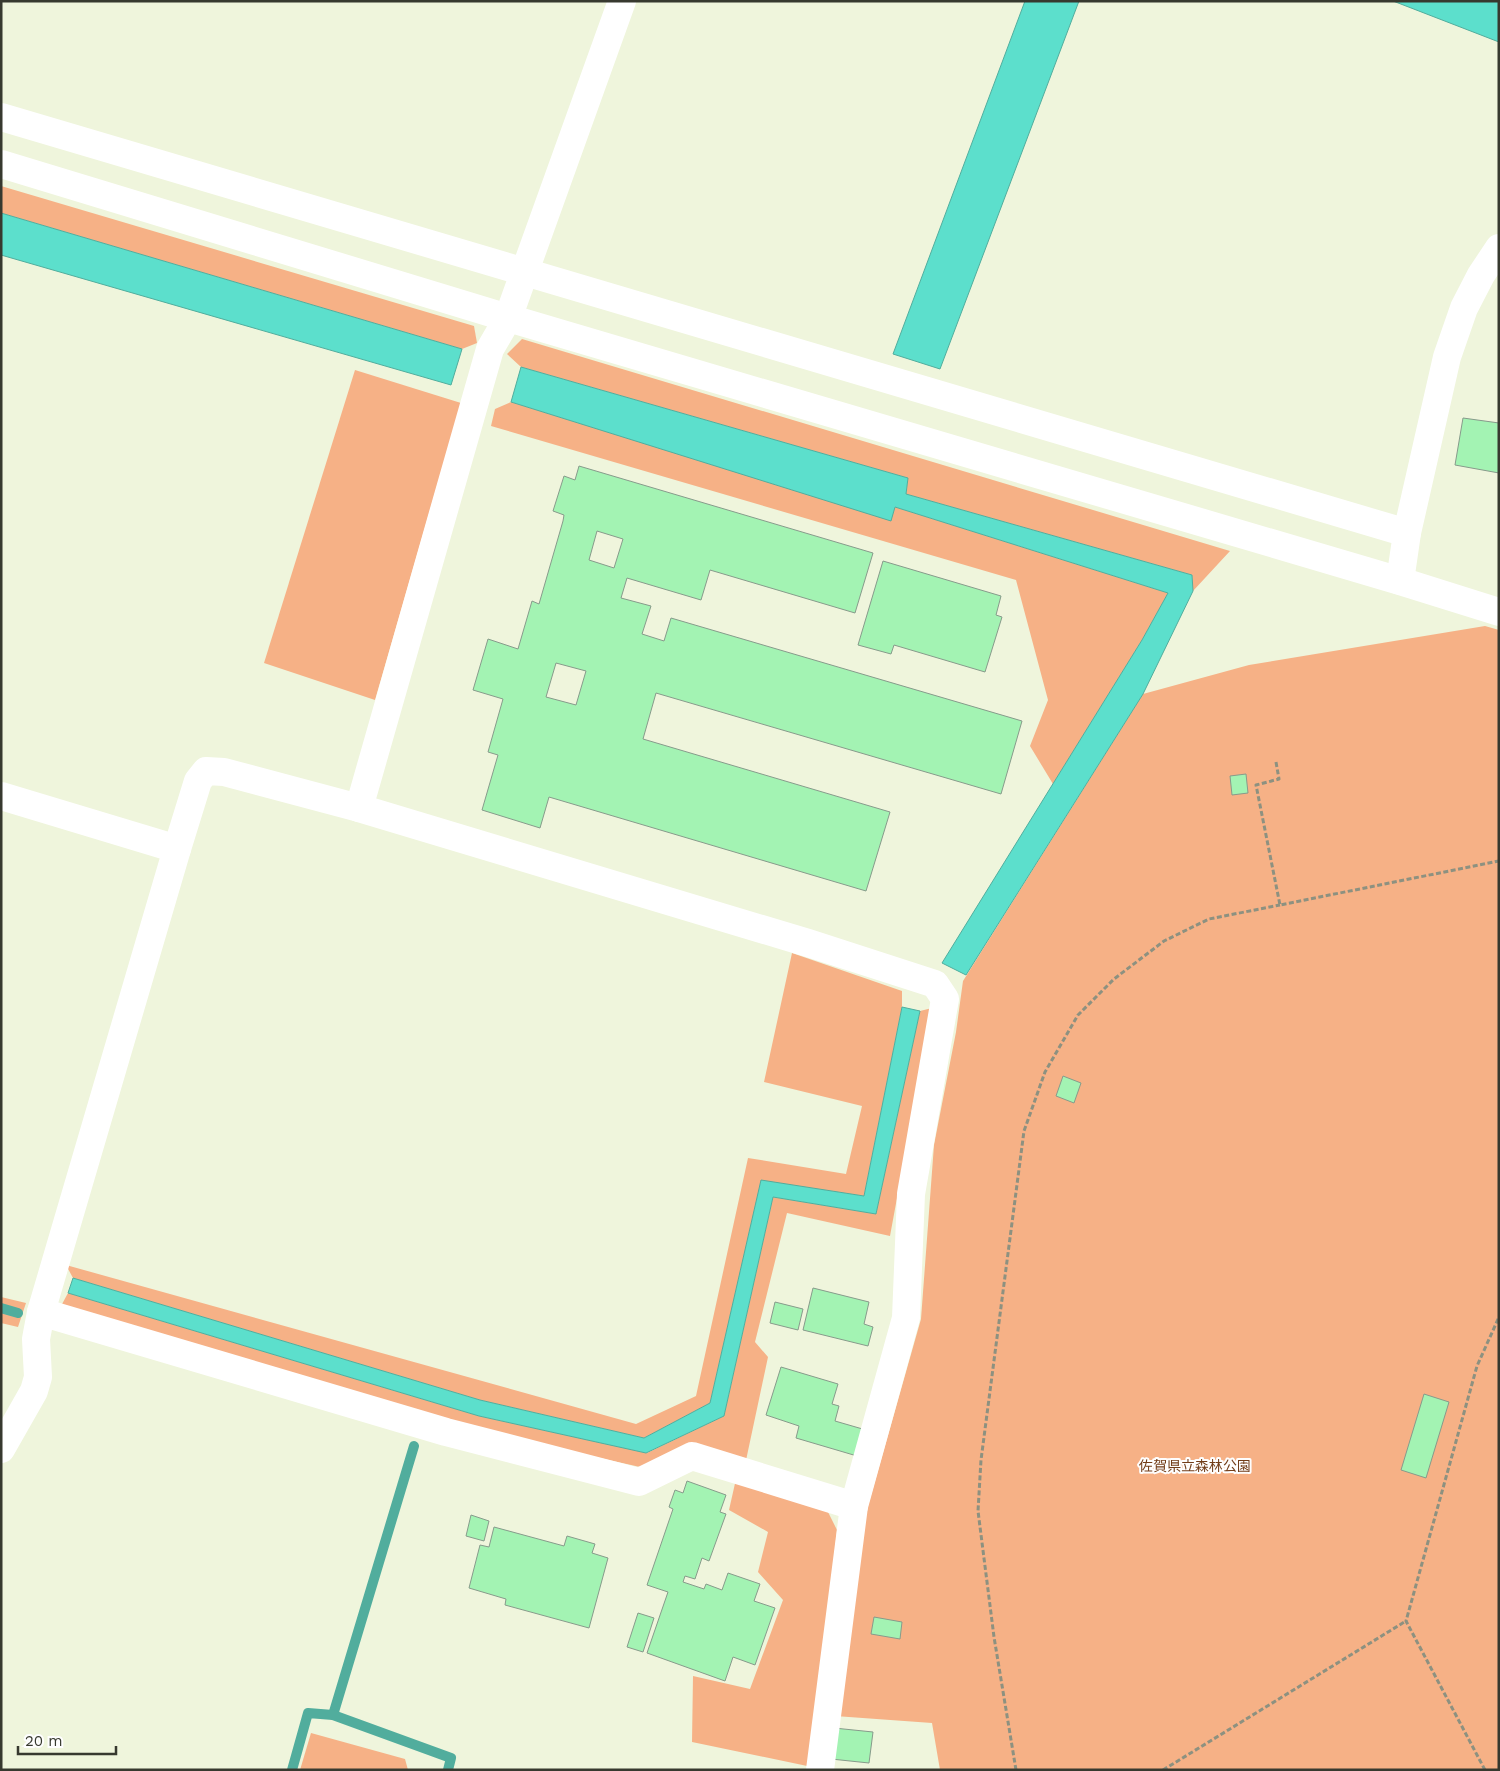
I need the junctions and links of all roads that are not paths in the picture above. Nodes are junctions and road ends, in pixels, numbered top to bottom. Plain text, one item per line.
1 (622, 1) edge
2 (1, 117) edge
3 (1, 164) edge
4 (1499, 248) edge
5 (524, 271) junction
6 (1490, 278) edge
7 (508, 318) junction
8 (1407, 533) junction
9 (1400, 581) junction
10 (1499, 612) edge
11 (1, 796) edge
12 (359, 808) junction
13 (177, 849) junction
14 (42, 1312) junction
15 (10, 1417) edge
16 (1, 1449) edge
17 (854, 1506) junction
18 (820, 1770) edge

1 - 5 street
2 - 5 street
3 - 7 street
4 - 6 street
5 - 7 street
5 - 8 street
6 - 8 street
7 - 9 street
7 - 12 street
8 - 9 street
9 - 10 street
11 - 13 street
12 - 13 street
12 - 17 street
13 - 14 street
14 - 15 street
14 - 17 street
15 - 16 street
17 - 18 street

